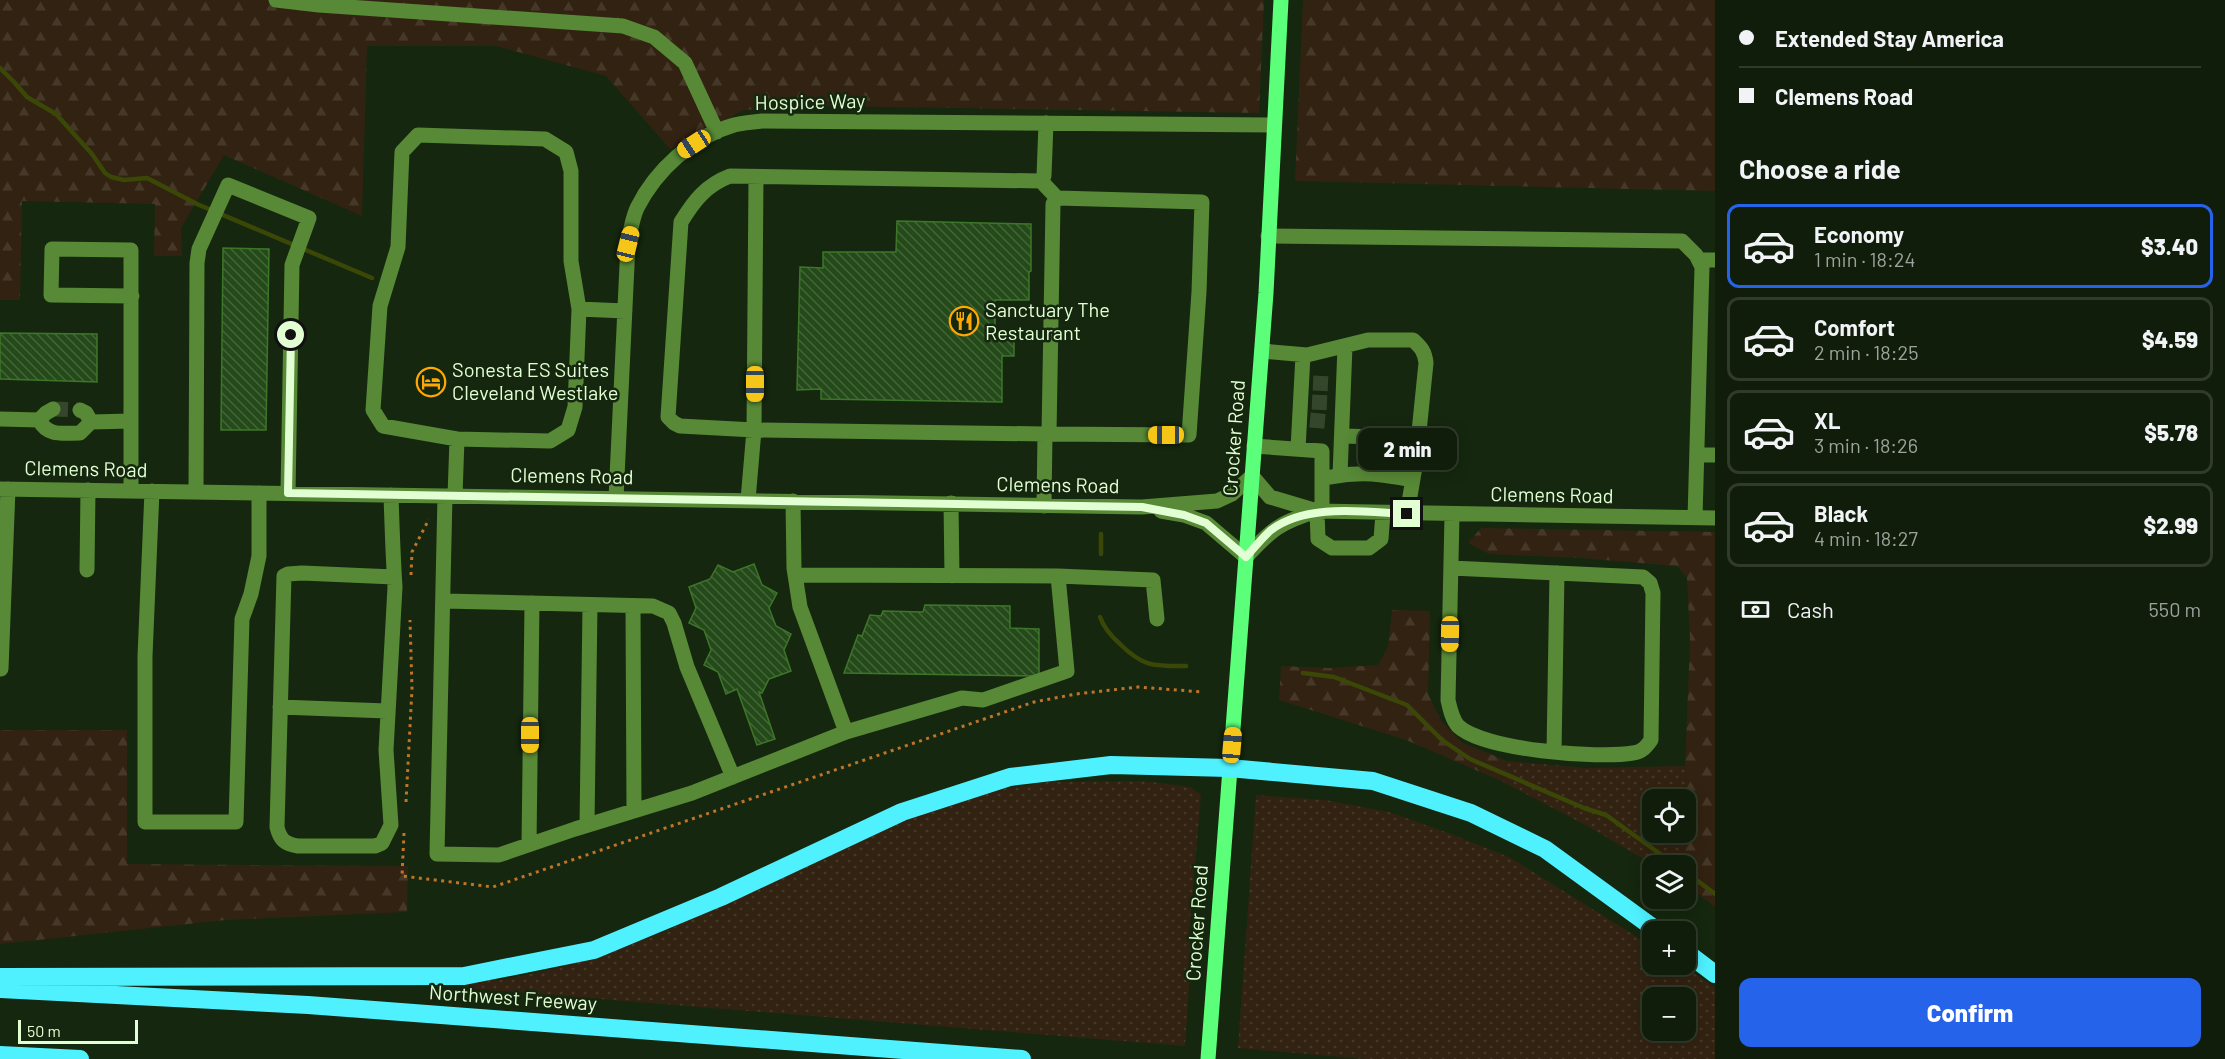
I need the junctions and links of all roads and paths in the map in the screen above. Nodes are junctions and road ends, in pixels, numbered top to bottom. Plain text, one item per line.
1 (276, 0) edge
2 (1281, 0) edge
3 (1046, 123) junction
4 (1273, 125) junction
5 (717, 132) junction
6 (756, 177) junction
7 (1041, 181) junction
8 (1058, 198) junction
9 (1268, 236) junction
10 (1699, 260) junction
11 (1715, 260) edge
12 (132, 296) junction
13 (579, 309) junction
14 (625, 311) junction
15 (1345, 345) junction
16 (1262, 351) junction
17 (1303, 355) junction
18 (53, 409) tunnel mouth
19 (80, 410) dead end
20 (0, 419) edge
21 (39, 420) junction
22 (131, 421) junction
23 (91, 422) junction
24 (754, 430) junction
25 (1339, 432) junction
26 (1047, 434) junction
27 (1418, 438) junction
28 (457, 439) junction
29 (1254, 446) junction
30 (1298, 449) junction
31 (1322, 451) junction
32 (1697, 455) junction
33 (1715, 455) edge
34 (1340, 475) junction
35 (1252, 476) junction
36 (1322, 479) junction
37 (1412, 480) junction
38 (4, 489) edge
39 (88, 490) junction
40 (131, 491) junction
41 (152, 491) junction
42 (196, 492) junction
43 (259, 493) junction
44 (288, 493) junction
45 (391, 495) junction
46 (450, 496) junction
47 (616, 498) junction
48 (748, 500) junction
49 (793, 501) junction
50 (951, 503) junction
51 (1044, 506) junction
52 (1142, 507) junction
53 (1319, 512) junction
54 (1383, 513) junction
55 (1407, 514) junction
56 (1452, 515) junction
57 (429, 518) dead end
58 (1695, 518) junction
59 (1715, 518) edge
60 (1246, 557) junction
61 (1451, 567) junction
62 (87, 570) dead end
63 (1557, 573) junction
64 (795, 575) junction
65 (952, 576) junction
66 (1058, 576) junction
67 (394, 577) junction
68 (411, 585) dead end
69 (444, 601) junction
70 (532, 603) junction
71 (590, 605) junction
72 (633, 606) junction
73 (410, 619) dead end
74 (1157, 619) dead end
75 (1, 669) edge
76 (1203, 692) dead end
77 (280, 707) junction
78 (387, 711) junction
79 (846, 732) junction
80 (1554, 752) junction
81 (1229, 768) junction
82 (733, 777) junction
83 (406, 806) dead end
84 (634, 811) junction
85 (587, 825) junction
86 (405, 829) dead end
87 (529, 845) junction
88 (1644, 921) edge
89 (1696, 960) edge
90 (1715, 974) edge
91 (0, 977) edge
92 (0, 989) edge
93 (0, 1054) edge
94 (80, 1059) edge
95 (1022, 1059) edge
96 (1208, 1059) edge

1 - 5 street
2 - 4 main road, Crocker Road
3 - 4 street, Hospice Way
3 - 5 street, Hospice Way
3 - 7 street
4 - 9 main road, Crocker Road
5 - 14 street, Hospice Way
6 - 7 street
6 - 24 street
6 - 24 street
7 - 8 street
8 - 26 street
8 - 26 street
9 - 10 street
9 - 16 main road, Crocker Road
10 - 11 street
10 - 32 street
12 - 12 street
12 - 22 street
13 - 14 street
13 - 28 street
13 - 28 street
14 - 47 street, Hospice Way
15 - 17 street
15 - 25 street
15 - 27 street
16 - 17 street
16 - 29 main road, Crocker Road
17 - 30 street
18 - 21 street
19 - 23 street
20 - 21 street
21 - 23 street
22 - 23 street
22 - 40 street
24 - 26 street
24 - 48 street
25 - 27 street
25 - 31 street
25 - 34 street
26 - 51 street
27 - 37 street
28 - 46 street
29 - 30 street
29 - 35 main road, Crocker Road
30 - 31 street
31 - 36 street
32 - 33 street
32 - 58 street
34 - 36 street
34 - 37 street
35 - 52 street, Clemens Road
35 - 53 street, Clemens Road
35 - 60 main road, Crocker Road
36 - 53 street
37 - 55 street
38 - 39 street, Clemens Road
38 - 75 street
39 - 40 street, Clemens Road
39 - 62 street
40 - 41 street, Clemens Road
41 - 42 street, Clemens Road
41 - 43 street
42 - 43 street, Clemens Road
42 - 44 street
43 - 44 street, Clemens Road
44 - 45 street, Clemens Road
45 - 46 street, Clemens Road
45 - 67 street
46 - 47 street, Clemens Road
46 - 69 street
47 - 48 street, Clemens Road
48 - 49 street, Clemens Road
49 - 50 street, Clemens Road
49 - 64 street
50 - 51 street, Clemens Road
50 - 65 street
51 - 52 street, Clemens Road
52 - 60 street, Clemens Road
53 - 54 street, Clemens Road
53 - 54 street
53 - 60 street, Clemens Road
54 - 55 street, Clemens Road
55 - 56 street, Clemens Road
56 - 58 street, Clemens Road
56 - 61 street
57 - 68 path
58 - 59 street, Clemens Road
60 - 81 main road, Crocker Road
61 - 63 street
61 - 80 street
63 - 80 street
63 - 80 street
64 - 65 street
64 - 79 street
65 - 66 street
66 - 74 street
66 - 79 street
67 - 77 street
67 - 78 street
69 - 70 street
69 - 87 street
70 - 71 street
70 - 87 street
71 - 72 street
71 - 85 street
72 - 82 street
72 - 84 street
73 - 83 path
76 - 86 path
77 - 78 street
77 - 78 street
79 - 82 street
81 - 88 highway
81 - 91 highway
81 - 96 main road, Crocker Road
82 - 84 street
84 - 85 street
85 - 87 street
89 - 90 highway
92 - 95 highway, Northwest Freeway
93 - 94 highway

